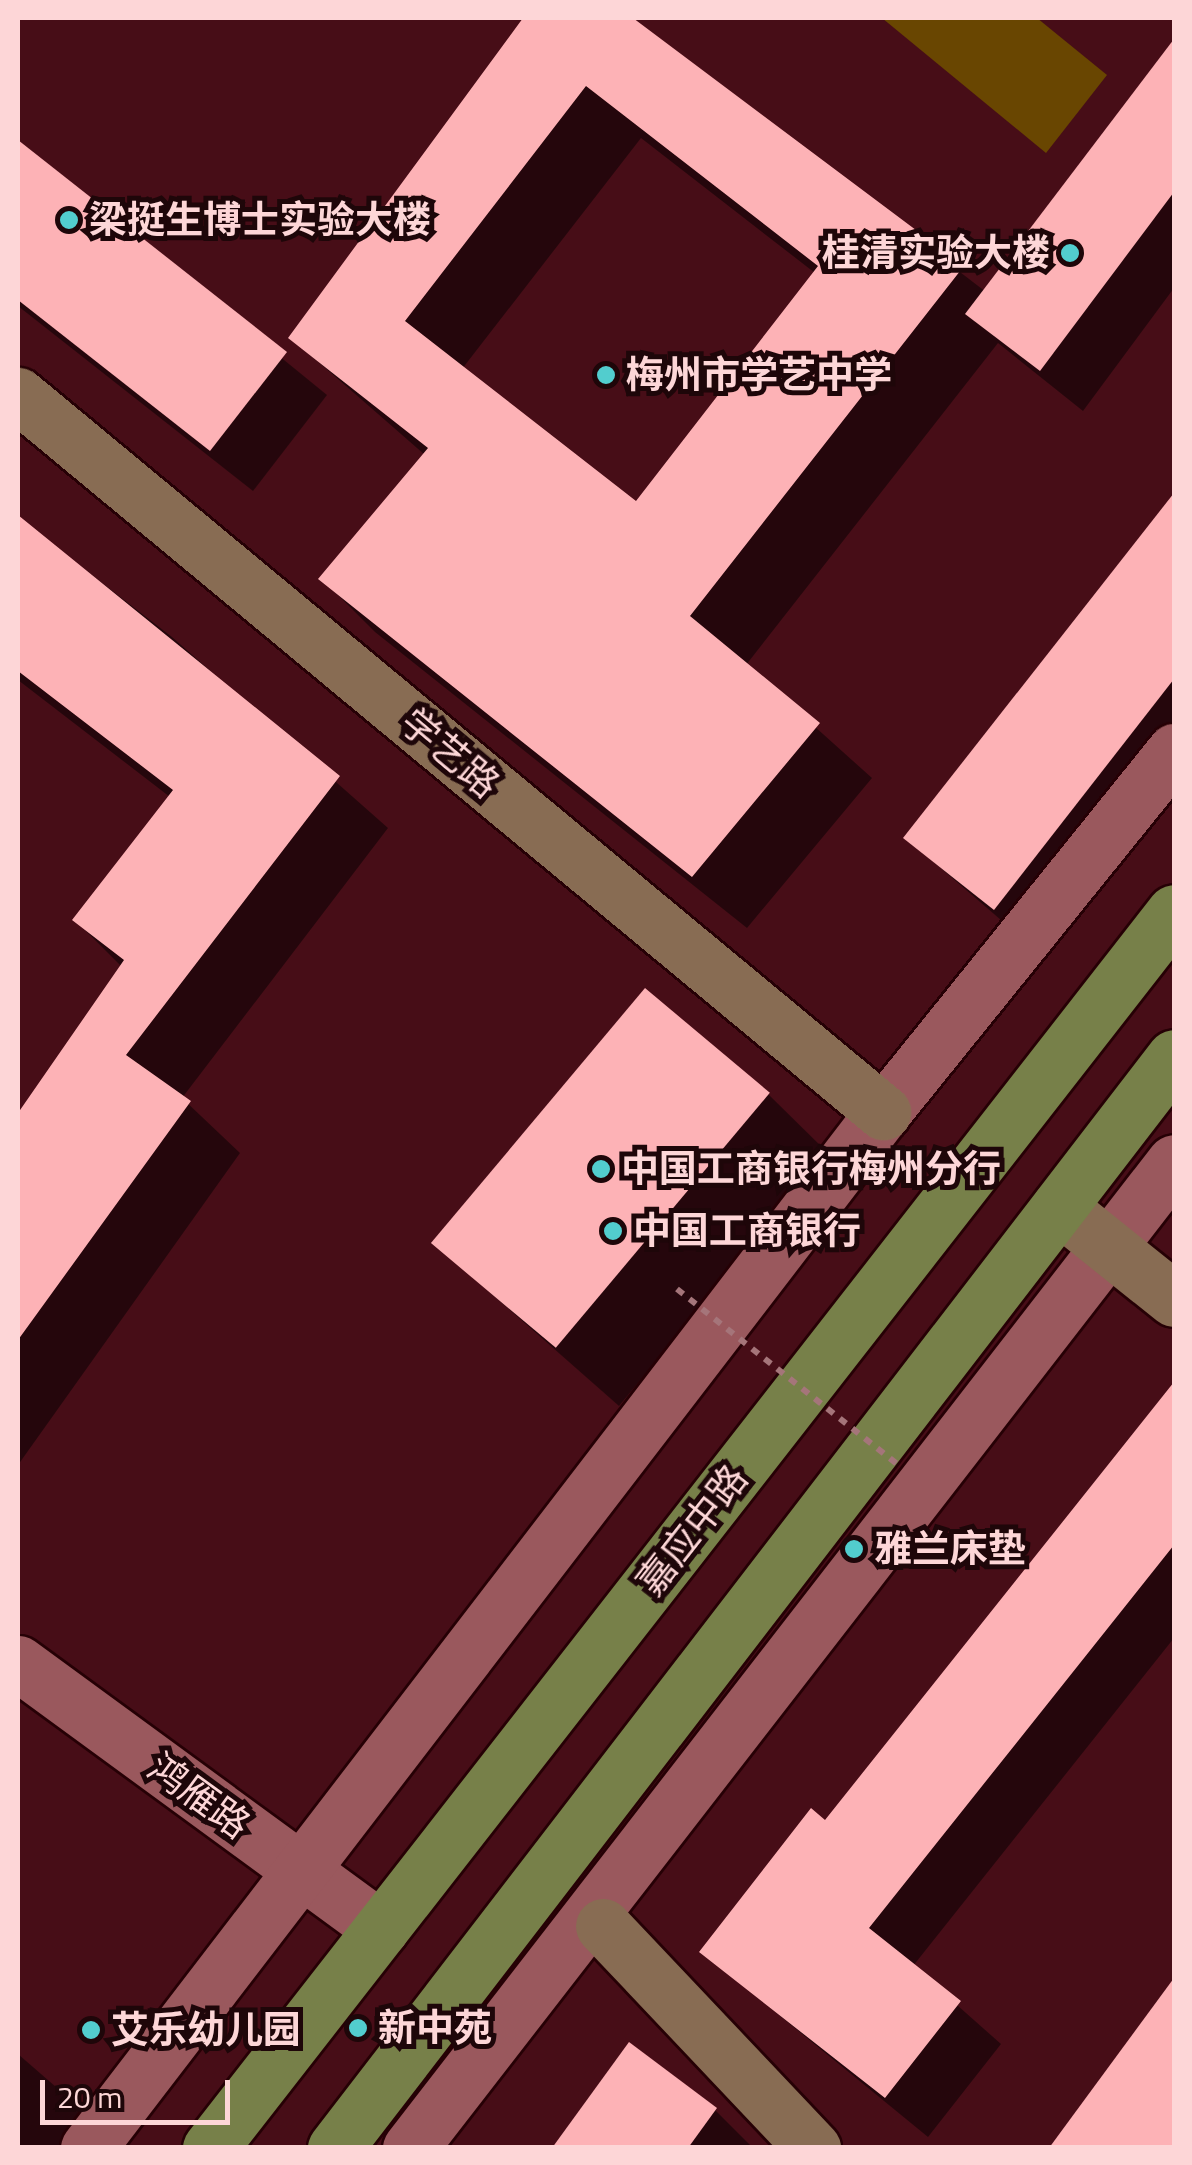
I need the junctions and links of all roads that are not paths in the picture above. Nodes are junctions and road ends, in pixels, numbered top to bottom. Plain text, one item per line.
1 (18, 394) edge
2 (1174, 752) edge
3 (1174, 912) edge
4 (1174, 1057) edge
5 (883, 1112) junction
6 (1174, 1162) edge
7 (1059, 1207) junction
8 (1108, 1248) junction
9 (1174, 1299) edge
10 (18, 1663) edge
11 (301, 1870) junction
12 (603, 1926) dead end
13 (381, 1929) junction
14 (88, 2148) edge
15 (210, 2148) edge
16 (334, 2148) edge
17 (410, 2148) edge
18 (813, 2148) edge

1 - 5 street, 学艺路
2 - 5 street
3 - 13 main road, 嘉应中路
4 - 7 main road
5 - 11 street
6 - 8 street
7 - 8 street
7 - 16 main road
8 - 9 street
8 - 17 street
10 - 11 street, 鸿雁路
11 - 13 street, 鸿雁路
11 - 14 street
12 - 18 street
13 - 15 main road, 嘉应中路

